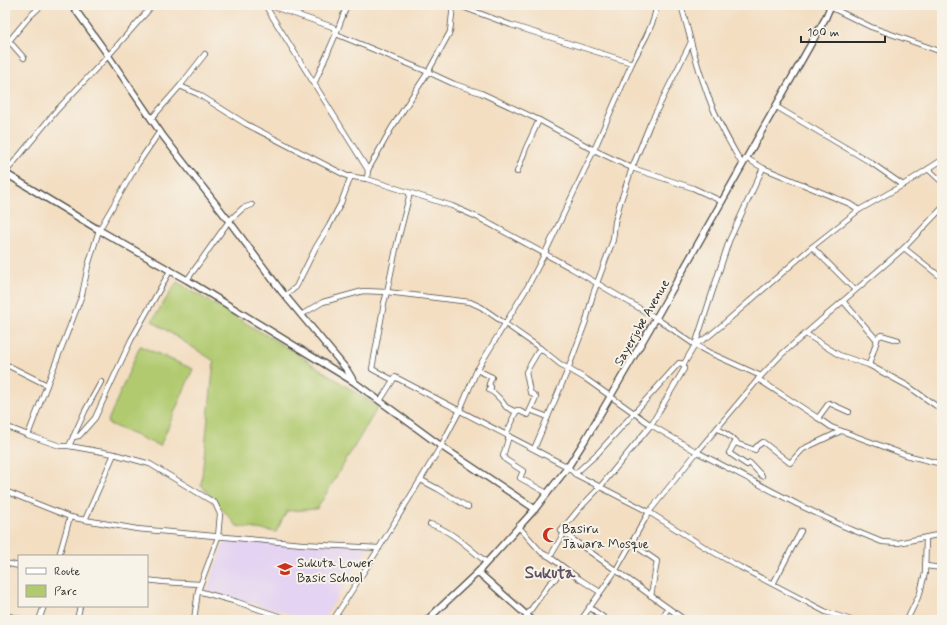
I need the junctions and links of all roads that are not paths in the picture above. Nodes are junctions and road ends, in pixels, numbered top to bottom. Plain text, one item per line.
1 (42, 5) edge
2 (72, 5) edge
3 (153, 5) edge
4 (265, 5) edge
5 (268, 5) edge
6 (347, 5) edge
7 (454, 5) edge
8 (457, 5) edge
9 (657, 5) edge
10 (681, 5) edge
11 (829, 6) edge
12 (336, 34) junction
13 (691, 42) junction
14 (942, 52) edge
15 (205, 54) dead end
16 (108, 56) junction
17 (24, 58) dead end
18 (632, 63) junction
19 (428, 72) junction
20 (314, 84) junction
21 (180, 86) junction
22 (775, 106) junction
23 (151, 119) junction
24 (539, 120) junction
25 (160, 131) junction
26 (594, 150) junction
27 (746, 158) junction
28 (942, 160) edge
29 (742, 164) junction
30 (632, 168) junction
31 (763, 168) junction
32 (928, 169) junction
33 (368, 170) junction
34 (517, 172) dead end
35 (5, 173) edge
36 (351, 176) junction
37 (367, 178) junction
38 (942, 182) edge
39 (903, 185) junction
40 (410, 193) junction
41 (721, 201) junction
42 (252, 205) dead end
43 (942, 208) edge
44 (859, 210) junction
45 (229, 221) junction
46 (99, 230) junction
47 (812, 247) junction
48 (904, 248) junction
49 (545, 254) junction
50 (170, 271) junction
51 (942, 278) edge
52 (187, 280) junction
53 (597, 284) junction
54 (855, 290) junction
55 (387, 292) junction
56 (285, 296) junction
57 (843, 301) junction
58 (300, 314) junction
59 (656, 318) junction
60 (505, 324) junction
61 (806, 334) junction
62 (876, 339) junction
63 (898, 340) dead end
64 (695, 345) junction
65 (540, 348) junction
66 (5, 364) edge
67 (684, 364) junction
68 (869, 365) junction
69 (569, 369) junction
70 (477, 370) junction
71 (760, 377) junction
72 (393, 380) junction
73 (101, 382) dead end
74 (354, 382) junction
75 (46, 385) junction
76 (611, 396) junction
77 (380, 401) junction
78 (460, 410) junction
79 (530, 410) junction
80 (942, 410) edge
81 (516, 412) junction
82 (849, 412) dead end
83 (634, 413) junction
84 (548, 417) junction
85 (818, 418) junction
86 (651, 425) junction
87 (5, 426) edge
88 (717, 428) junction
89 (841, 431) junction
90 (28, 435) junction
91 (508, 435) junction
92 (73, 437) junction
93 (736, 441) junction
94 (69, 446) junction
95 (441, 446) junction
96 (534, 449) junction
97 (696, 452) junction
98 (114, 454) junction
99 (942, 464) edge
100 (568, 467) junction
101 (575, 474) junction
102 (762, 476) dead end
103 (421, 480) junction
104 (600, 488) junction
105 (5, 491) edge
106 (547, 492) junction
107 (468, 507) dead end
108 (535, 509) junction
109 (649, 512) junction
110 (70, 517) junction
111 (85, 520) junction
112 (942, 522) edge
113 (430, 524) dead end
114 (518, 526) junction
115 (802, 531) dead end
116 (564, 533) junction
117 (941, 534) edge
118 (218, 537) junction
119 (926, 538) junction
120 (631, 543) junction
121 (379, 548) junction
122 (59, 555) edge
123 (550, 558) junction
124 (486, 562) junction
125 (5, 563) edge
126 (18, 566) edge
127 (926, 566) junction
128 (563, 567) junction
129 (942, 568) edge
130 (616, 570) junction
131 (478, 572) junction
132 (148, 580) edge
133 (200, 584) junction
134 (773, 584) junction
135 (198, 591) junction
136 (600, 592) junction
137 (651, 596) junction
138 (44, 607) edge
139 (80, 607) edge
140 (589, 607) junction
141 (668, 608) junction
142 (5, 615) edge
143 (527, 615) junction
144 (24, 620) edge
145 (40, 620) edge
146 (77, 620) edge
147 (194, 620) edge
148 (290, 620) edge
149 (333, 620) edge
150 (428, 620) edge
151 (532, 620) edge
152 (581, 620) edge
153 (605, 620) edge
154 (661, 620) edge
155 (685, 620) edge
156 (851, 620) edge
157 (907, 620) edge

1 - 17 street
2 - 16 street
3 - 16 street
4 - 20 street
5 - 12 street
6 - 12 street
7 - 19 street
8 - 18 street
9 - 18 street
10 - 13 street
11 - 14 street
11 - 22 street, Sayerjobe Avenue
12 - 19 street
12 - 20 street
13 - 29 street
13 - 30 street
15 - 21 street
16 - 23 street
16 - 35 street
18 - 26 street
19 - 24 street
19 - 33 street
20 - 33 street
21 - 23 street
21 - 36 street
22 - 27 street, Sayerjobe Avenue
22 - 39 street
23 - 25 street
24 - 26 street
24 - 34 street
25 - 45 street
25 - 46 street
26 - 30 street
26 - 49 street
27 - 29 street, Sayerjobe Avenue
27 - 31 street
28 - 32 street
29 - 41 street, Sayerjobe Avenue
30 - 41 street
30 - 53 street
31 - 44 street
31 - 64 street
32 - 38 street
32 - 39 street
33 - 37 street
35 - 46 street
36 - 37 street
36 - 56 street
37 - 40 street
39 - 44 street
40 - 49 street
40 - 55 street
41 - 59 street, Sayerjobe Avenue
42 - 45 street
43 - 48 street
44 - 47 street
45 - 52 street
45 - 56 street
46 - 50 street
46 - 75 street
47 - 54 street
47 - 64 street
48 - 51 street
48 - 54 street
49 - 53 street
49 - 60 street
50 - 52 street
50 - 92 street
52 - 74 street
53 - 59 street
53 - 69 street
54 - 57 street
55 - 58 street
55 - 60 street
55 - 72 street
56 - 58 street
57 - 61 street
57 - 62 street
58 - 74 street
59 - 64 street
59 - 76 street, Sayerjobe Avenue
60 - 65 street
60 - 70 street
61 - 68 street
61 - 71 street
62 - 63 street
62 - 68 street
64 - 67 street
64 - 71 street
65 - 69 street
65 - 79 street
66 - 75 street
67 - 83 street
67 - 86 street
68 - 80 street
69 - 76 street
69 - 84 street
70 - 78 street
70 - 81 street
71 - 85 street
71 - 88 street
72 - 77 street
72 - 78 street
73 - 92 street
74 - 77 street
75 - 90 street
76 - 83 street
76 - 100 street, Sayerjobe Avenue
77 - 95 street
78 - 91 street
78 - 95 street
79 - 81 street
79 - 84 street
81 - 91 street
82 - 85 street
83 - 86 street
83 - 101 street
84 - 96 street
85 - 89 street
86 - 97 street
86 - 104 street
87 - 90 street
88 - 93 street
88 - 97 street
89 - 93 street
89 - 99 street
90 - 94 street
91 - 96 street
91 - 106 street
92 - 94 street
93 - 102 street
94 - 98 street
95 - 103 street
95 - 108 street
96 - 100 street
97 - 109 street
97 - 119 street
98 - 111 street
98 - 118 street
100 - 101 street
100 - 106 street, Sayerjobe Avenue
101 - 104 street
103 - 107 street
103 - 121 street
104 - 109 street
104 - 116 street
105 - 110 street
106 - 108 street, Sayerjobe Avenue
108 - 114 street, Sayerjobe Avenue
109 - 120 street
109 - 134 street
110 - 111 street
110 - 122 street
111 - 118 street
112 - 117 street
113 - 124 street
114 - 123 street
114 - 124 street, Sayerjobe Avenue
115 - 134 street
116 - 123 street
116 - 130 street
117 - 119 street
118 - 121 street
118 - 133 street
119 - 127 street
120 - 130 street
120 - 137 street
121 - 149 street
123 - 128 street
124 - 131 street, Sayerjobe Avenue
125 - 126 street
127 - 129 street
127 - 157 street
128 - 136 street
128 - 143 street
130 - 136 street
130 - 137 street
131 - 143 street
131 - 150 street, Sayerjobe Avenue
132 - 133 street
133 - 135 street
134 - 156 street
135 - 147 street
135 - 148 street
136 - 140 street
137 - 141 street
138 - 145 street
139 - 146 street
140 - 152 street
140 - 153 street
141 - 154 street
141 - 155 street
142 - 144 street
143 - 151 street

